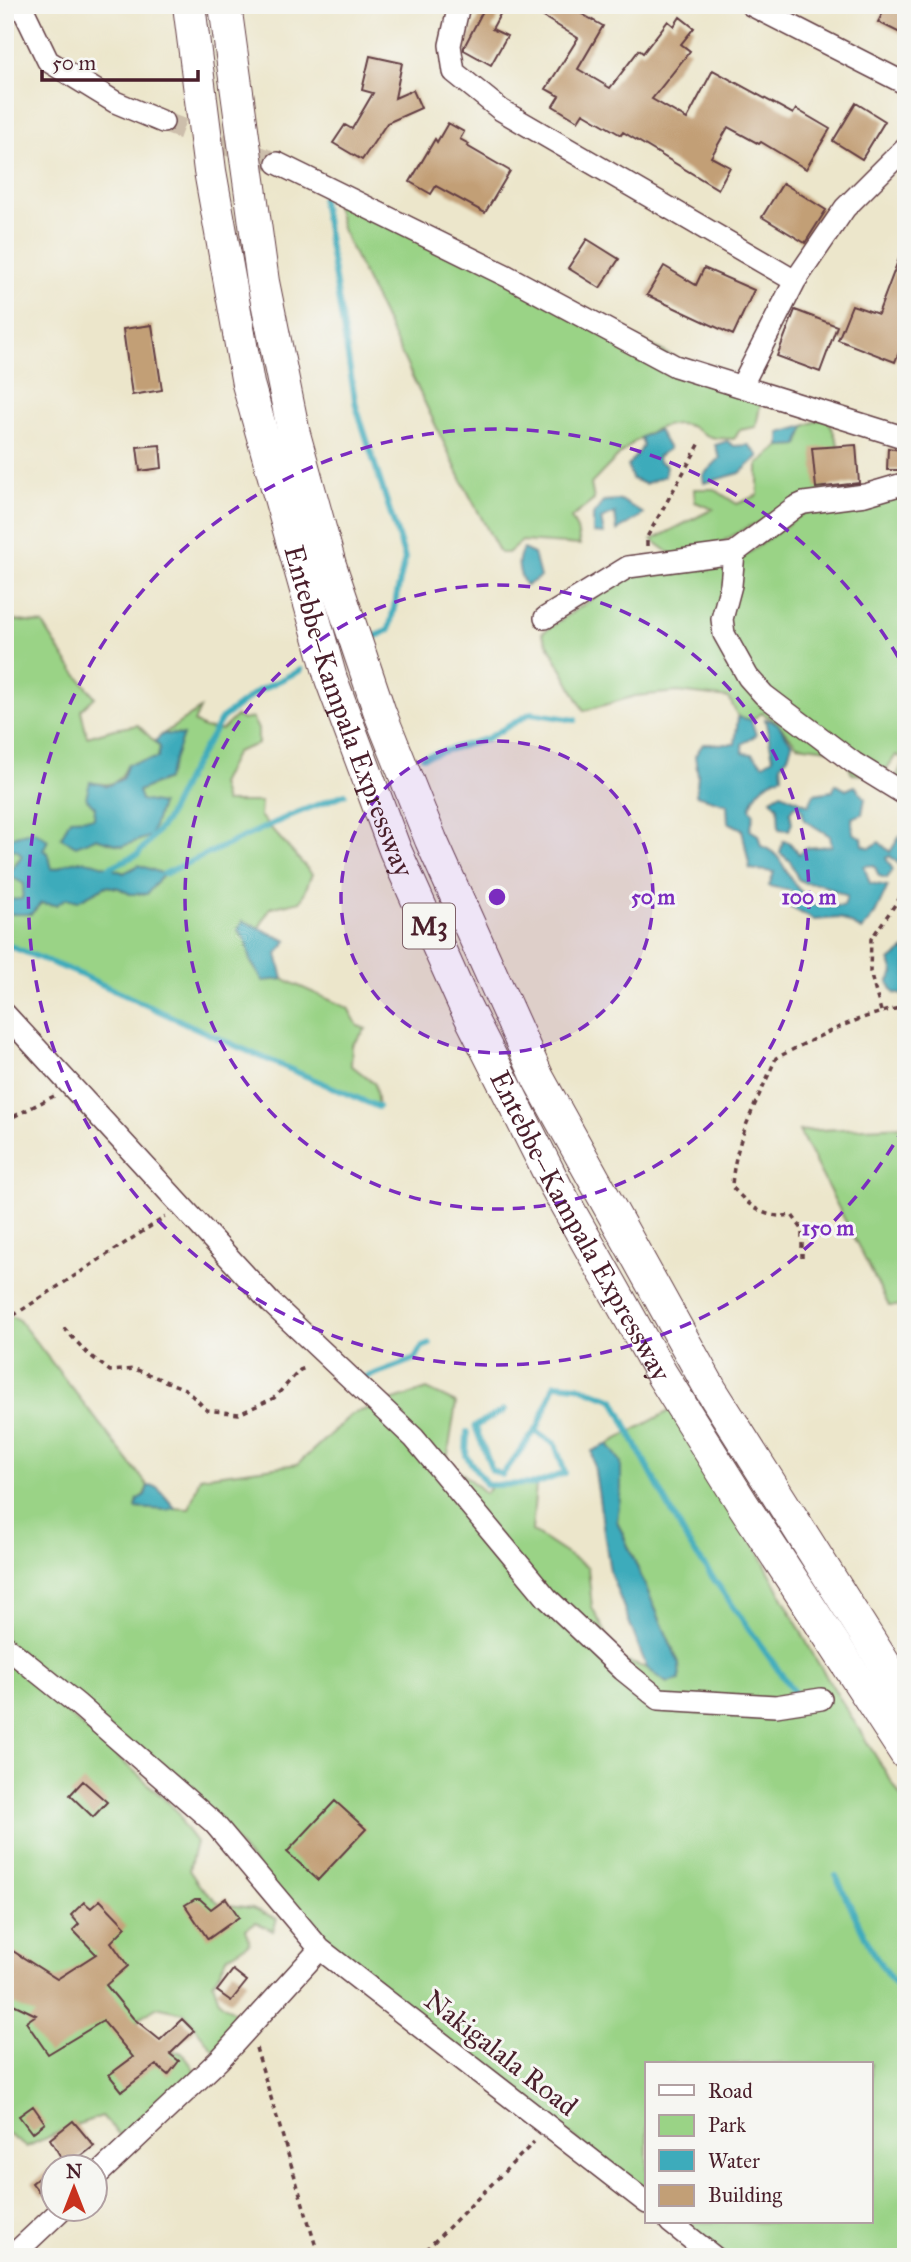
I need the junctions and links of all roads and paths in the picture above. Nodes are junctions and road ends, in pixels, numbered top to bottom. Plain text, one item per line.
1 (21, 5) edge
2 (189, 5) edge
3 (225, 5) edge
4 (459, 5) edge
5 (751, 5) edge
6 (906, 84) edge
7 (163, 122) tunnel mouth
8 (906, 147) edge
9 (277, 163) tunnel mouth
10 (795, 281) junction
11 (742, 385) junction
12 (906, 438) edge
13 (700, 443) dead end
14 (906, 483) edge
15 (734, 553) junction
16 (646, 565) junction
17 (545, 618) dead end
18 (906, 795) edge
19 (906, 889) edge
20 (906, 1007) edge
21 (881, 1011) junction
22 (5, 1014) edge
23 (72, 1087) junction
24 (5, 1121) edge
25 (181, 1206) junction
26 (802, 1258) dead end
27 (5, 1321) edge
28 (64, 1328) dead end
29 (329, 1358) junction
30 (5, 1646) edge
31 (906, 1698) edge
32 (821, 1699) dead end
33 (906, 1754) edge
34 (320, 1949) junction
35 (250, 2028) junction
36 (550, 2126) junction
37 (108, 2165) edge
38 (645, 2201) edge
39 (46, 2224) edge
40 (673, 2224) edge
41 (11, 2257) edge
42 (319, 2257) edge
43 (419, 2257) edge
44 (714, 2257) edge

1 - 7 street
2 - 33 highway, Entebbe–Kampala Expressway / M3
3 - 31 highway, Entebbe–Kampala Expressway / M3
4 - 10 street
5 - 6 street
8 - 10 street
9 - 11 street
10 - 11 street
11 - 12 street
13 - 16 path
14 - 15 street
15 - 16 street
15 - 18 street
16 - 17 street
19 - 21 path
20 - 21 path
21 - 26 path
22 - 23 street
23 - 24 path
23 - 25 street
25 - 27 path
25 - 29 street
28 - 29 path
29 - 32 street
30 - 34 street, Nakigalala Road
34 - 35 street
34 - 36 street, Nakigalala Road
35 - 37 street
35 - 42 path
36 - 38 street, Nakigalala Road
36 - 43 path
39 - 41 street
40 - 44 street

